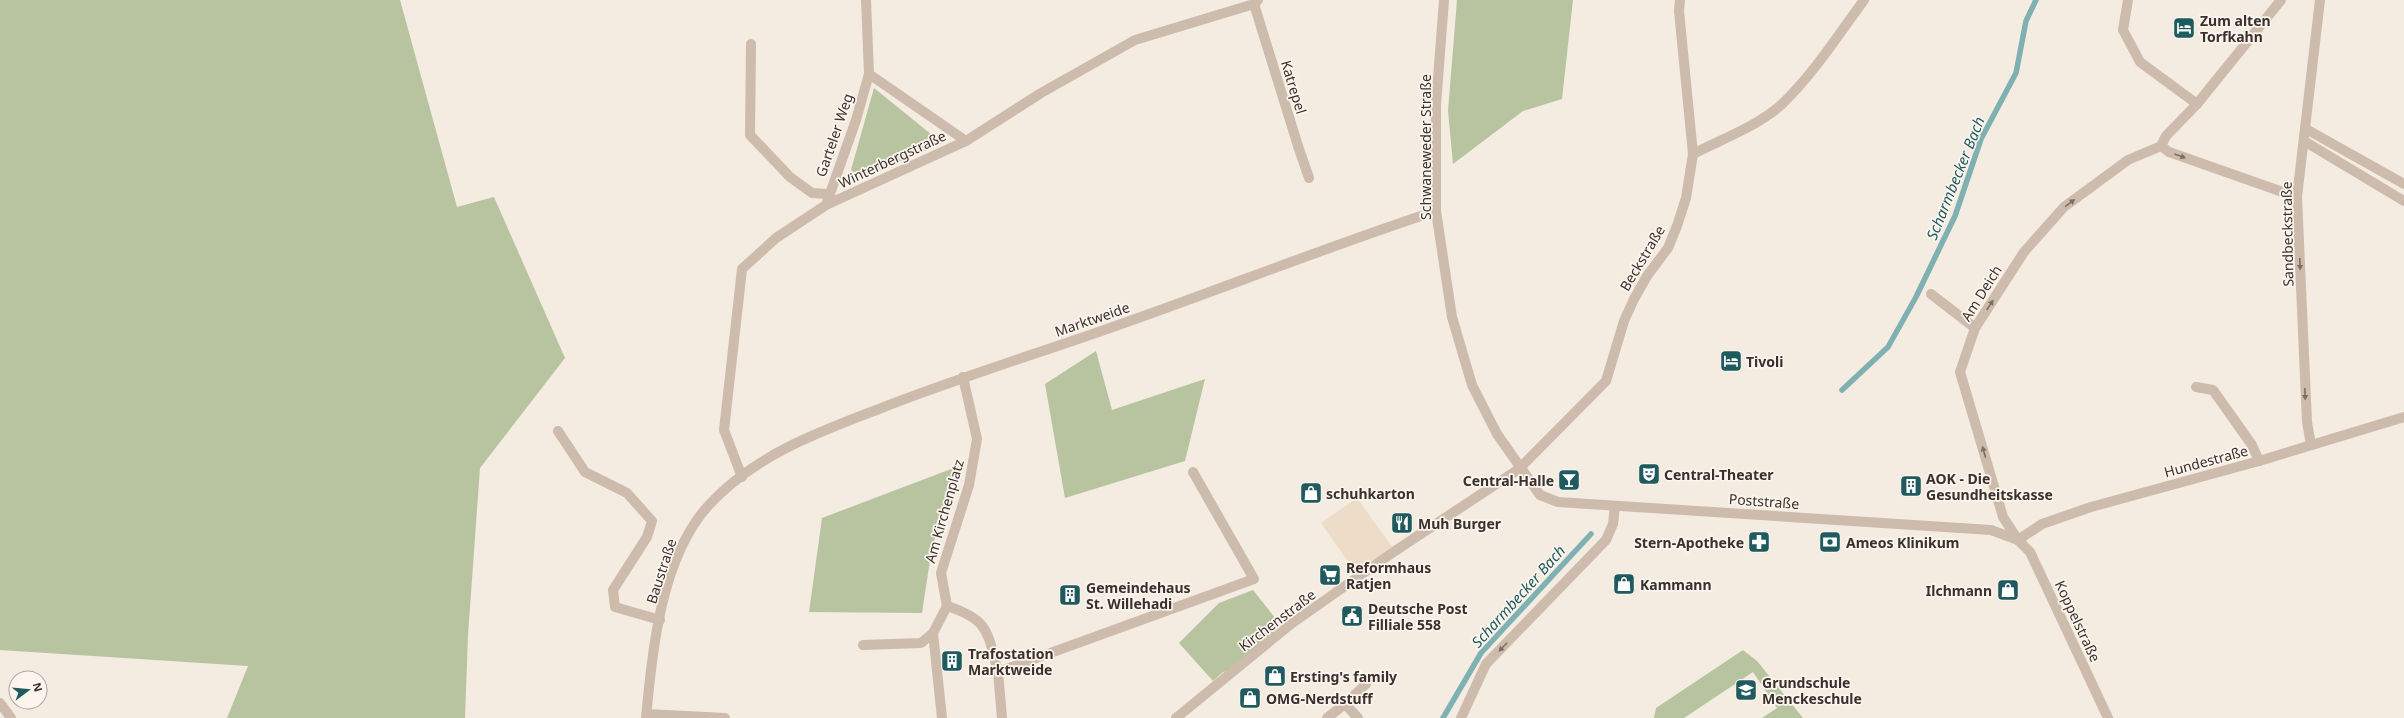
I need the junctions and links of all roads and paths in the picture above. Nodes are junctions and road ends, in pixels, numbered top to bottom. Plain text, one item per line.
1 (866, 0) edge
2 (1444, 0) edge
3 (1680, 0) edge
4 (1864, 0) edge
5 (2128, 0) edge
6 (2281, 0) edge
7 (2320, 0) edge
8 (1256, 2) edge
9 (751, 44) dead end
10 (869, 74) junction
11 (2197, 104) junction
12 (2306, 129) junction
13 (966, 141) junction
14 (2304, 141) junction
15 (2162, 146) junction
16 (1693, 154) junction
17 (1308, 178) dead end
18 (2404, 184) edge
19 (828, 194) junction
20 (2297, 197) junction
21 (2404, 201) edge
22 (826, 205) junction
23 (1436, 211) junction
24 (1931, 294) dead end
25 (1975, 328) junction
26 (963, 377) junction
27 (2196, 387) dead end
28 (2404, 417) edge
29 (558, 431) dead end
30 (2312, 445) junction
31 (2259, 461) junction
32 (761, 462) joint
33 (1519, 469) junction
34 (1193, 472) dead end
35 (742, 476) junction
36 (1615, 506) junction
37 (2018, 540) junction
38 (947, 606) junction
39 (660, 620) junction
40 (933, 633) junction
41 (863, 645) dead end
42 (998, 672) junction
43 (1366, 684) dead end
44 (0, 703) edge
45 (1345, 704) junction
46 (646, 716) edge
47 (11, 718) edge
48 (725, 718) edge
49 (942, 718) edge
50 (1002, 718) edge
51 (1176, 718) edge
52 (1327, 718) edge
53 (1358, 718) edge
54 (1461, 718) edge
55 (2108, 718) edge

1 - 10 street, Garteler Weg
2 - 23 street, Schwaneweder Straße
3 - 16 street, Beckstraße
4 - 16 street
5 - 11 street
6 - 11 street
7 - 12 street, Sandbeckstraße
8 - 13 street, Winterbergstraße
8 - 17 street, Katrepel
9 - 19 street
10 - 13 street
10 - 19 street, Garteler Weg
11 - 15 street
12 - 14 street, Sandbeckstraße
12 - 18 street
13 - 22 street, Winterbergstraße
14 - 20 street, Sandbeckstraße
14 - 21 street
15 -> 20 street
25 -> 15 street, Am Deich
16 - 33 street, Beckstraße
19 - 22 street, Garteler Weg
20 -> 30 street, Sandbeckstraße
22 - 35 street, Winterbergstraße
23 - 26 street, Marktweide
23 - 33 street, Schwaneweder Straße
24 - 25 street
37 -> 25 street, Am Deich
26 - 32 street, Marktweide
26 - 38 street, Am Kirchenplatz
27 - 31 street
28 - 30 street, Hundestraße
29 - 39 street
30 - 31 street, Hundestraße
31 - 37 street, Hundestraße
32 - 35 street, Baustraße
33 - 36 street, Poststraße
33 - 51 street, Kirchenstraße
34 - 42 street
35 - 39 street, Baustraße
36 - 37 street, Poststraße
36 -> 54 street
37 - 55 street, Koppelstraße
38 - 40 street
38 - 42 street
39 - 46 street, Baustraße
40 - 41 street
40 - 49 street
42 - 50 street
43 - 45 street
44 - 47 street
45 - 52 street
45 - 53 street
46 - 48 street

